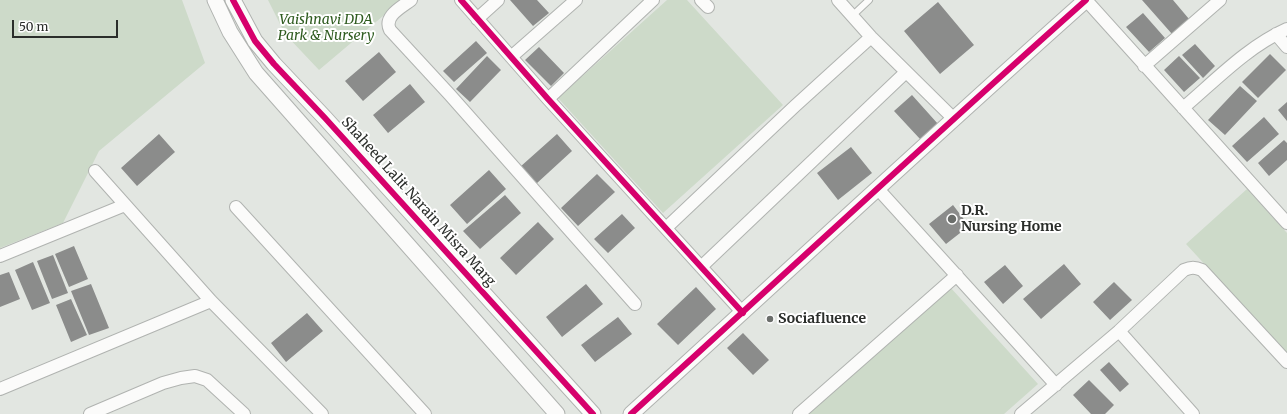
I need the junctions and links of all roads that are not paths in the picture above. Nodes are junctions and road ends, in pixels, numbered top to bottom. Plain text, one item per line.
1 (215, 0) edge
2 (233, 0) edge
3 (411, 0) edge
4 (461, 0) edge
5 (498, 0) edge
6 (576, 0) edge
7 (653, 0) edge
8 (838, 0) edge
9 (870, 0) edge
10 (1086, 0) edge
11 (1220, 0) edge
12 (852, 16) junction
13 (477, 19) junction
14 (1282, 31) edge
15 (871, 37) junction
16 (1287, 47) edge
17 (511, 57) junction
18 (1144, 66) junction
19 (906, 72) junction
20 (548, 99) junction
21 (1183, 108) junction
22 (953, 118) junction
23 (95, 171) dead end
24 (878, 189) junction
25 (125, 205) junction
26 (236, 207) dead end
27 (1287, 223) edge
28 (666, 228) junction
29 (0, 256) edge
30 (701, 267) junction
31 (957, 275) junction
32 (211, 301) junction
33 (635, 304) dead end
34 (743, 313) junction
35 (1119, 331) junction
36 (1287, 362) edge
37 (1056, 385) junction
38 (0, 388) edge
39 (90, 414) edge
40 (244, 414) edge
41 (322, 414) edge
42 (424, 414) edge
43 (557, 414) edge
44 (593, 414) edge
45 (632, 414) edge
46 (799, 414) edge
47 (1021, 414) edge
48 (1193, 414) edge

1 - 43 street
2 - 44 street, Shaheed Lalit Narain Misra Marg
3 - 33 street
4 - 13 street
5 - 13 street
6 - 17 street
7 - 20 street
8 - 12 street
9 - 12 lane
10 - 18 street
10 - 22 street
11 - 18 street
12 - 15 street
13 - 17 street
14 - 16 street
14 - 21 street
15 - 19 street
15 - 28 street
17 - 20 street
18 - 21 street
19 - 22 street
19 - 30 street
20 - 28 street
21 - 27 street
22 - 24 street
23 - 25 street
24 - 31 street
24 - 34 street
25 - 29 street
25 - 32 street
26 - 42 street
28 - 30 street
30 - 34 street
31 - 37 street
31 - 46 street
32 - 38 street
32 - 41 street
34 - 45 street
35 - 36 street
35 - 37 street
35 - 48 street
37 - 47 street
39 - 40 street

